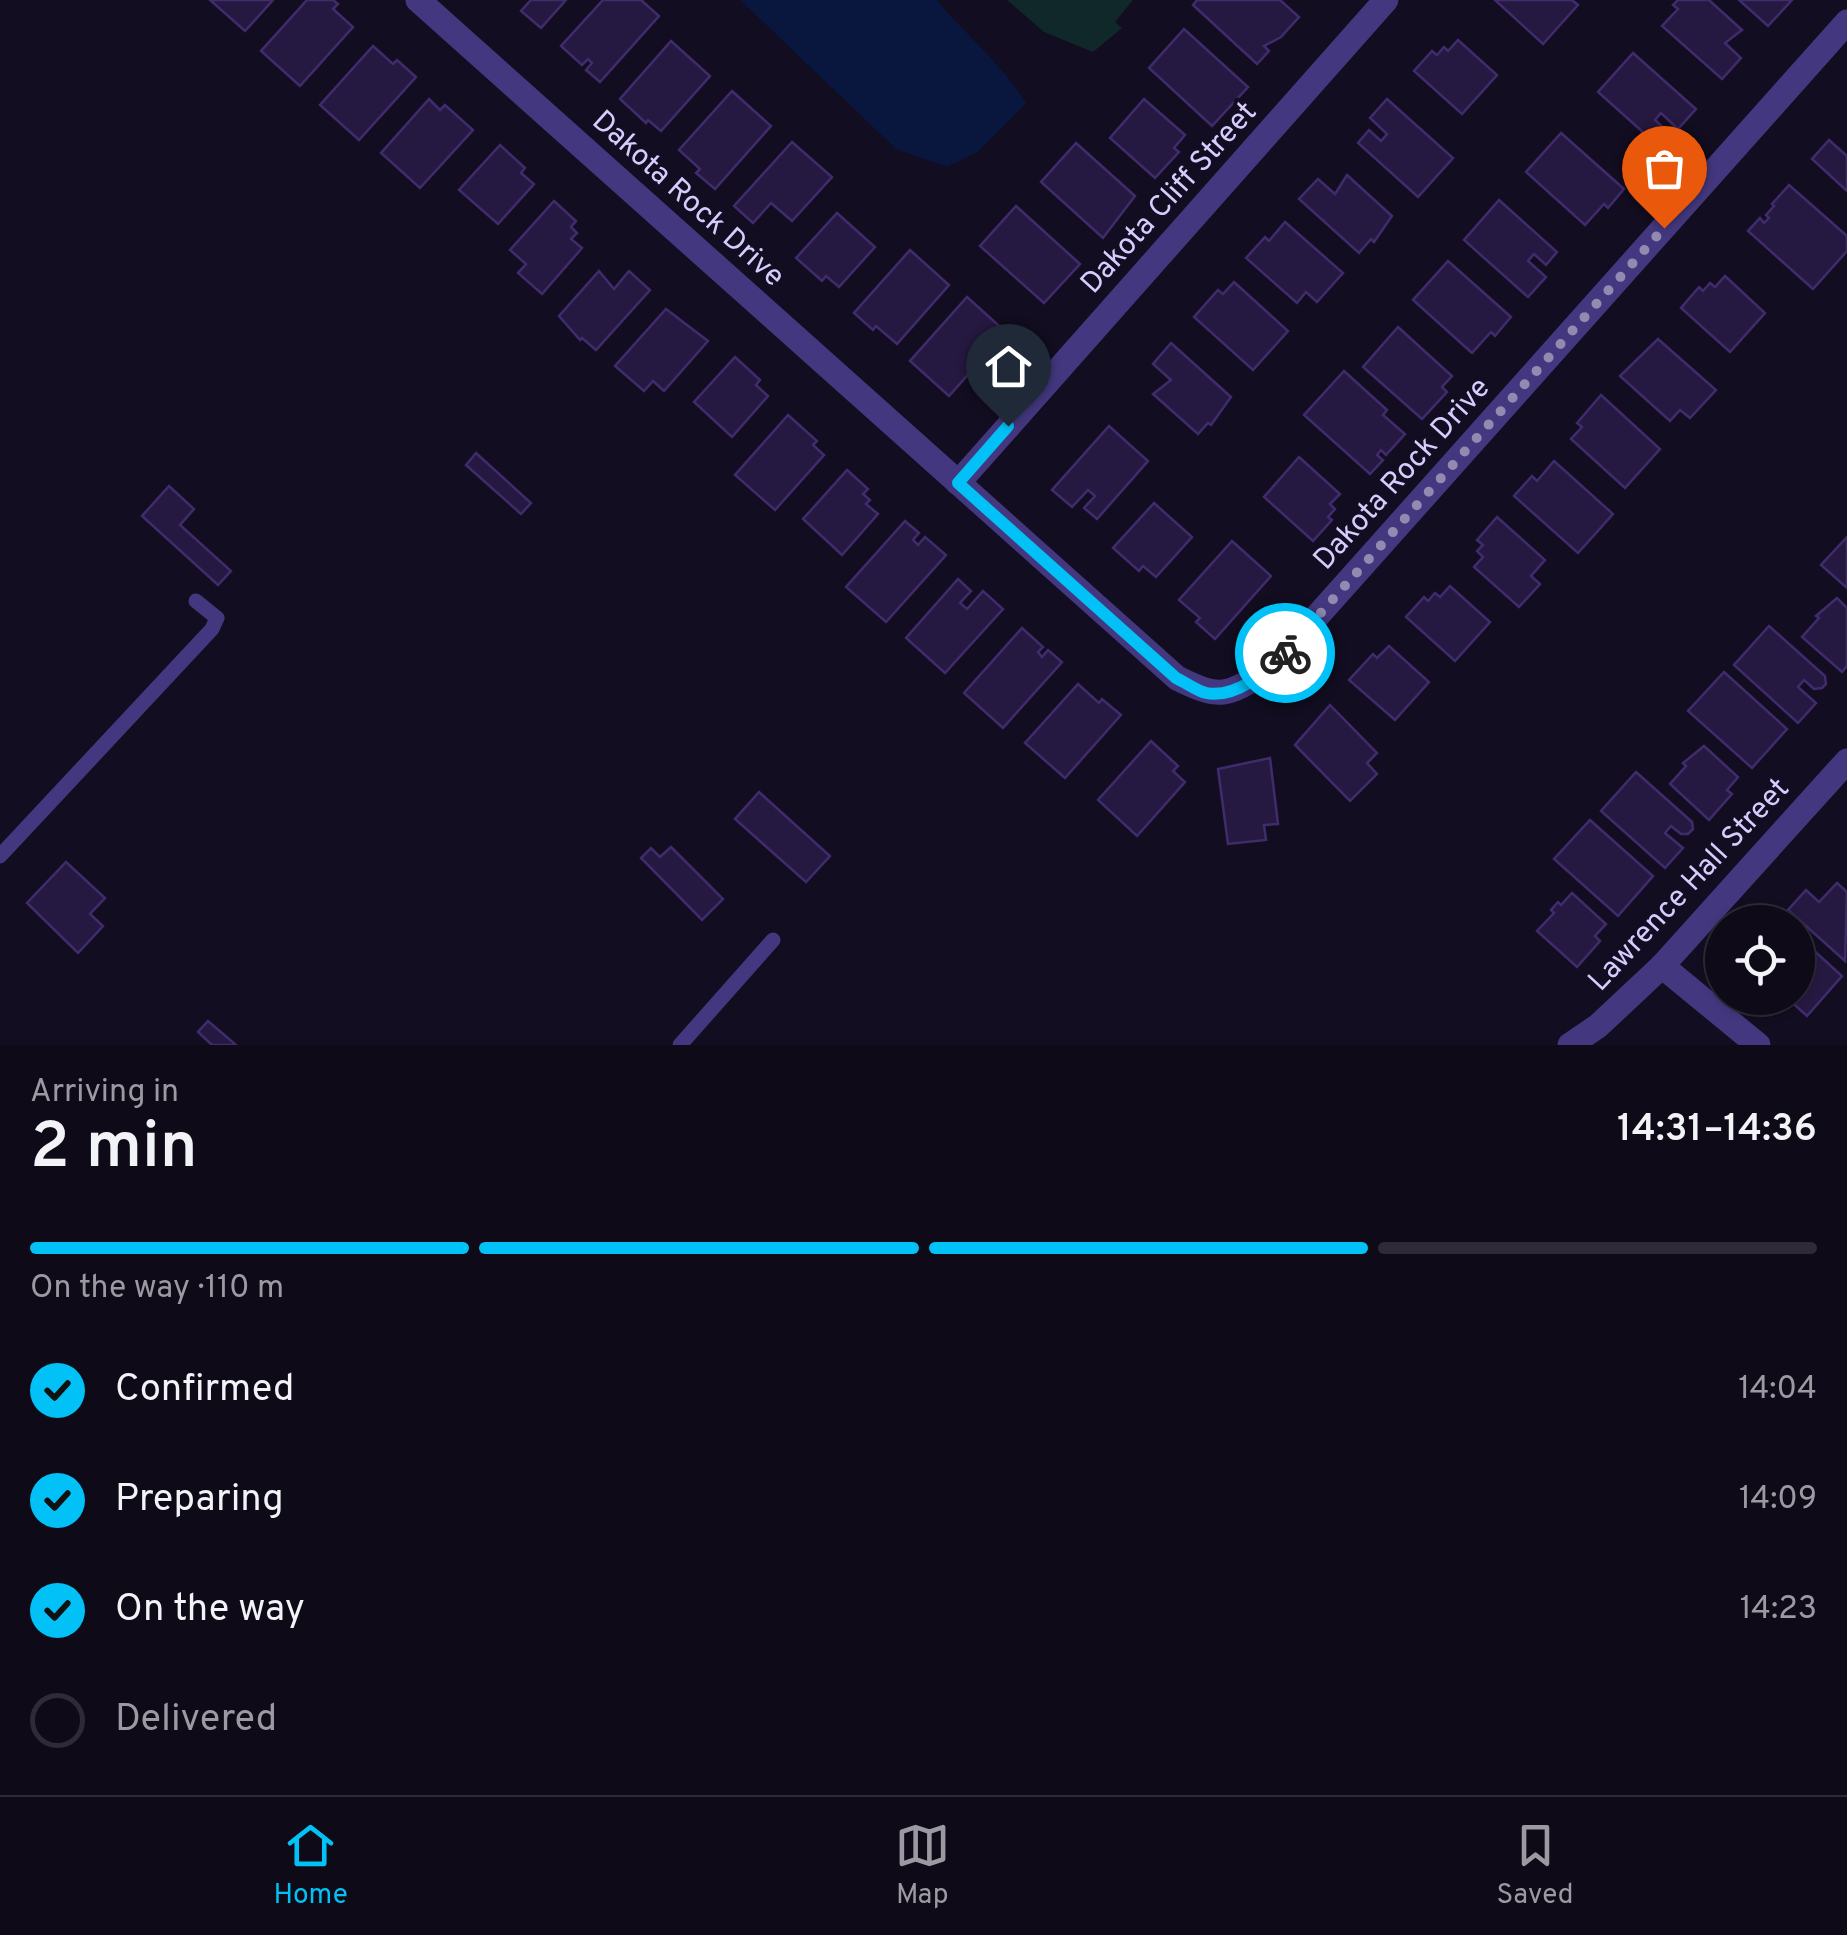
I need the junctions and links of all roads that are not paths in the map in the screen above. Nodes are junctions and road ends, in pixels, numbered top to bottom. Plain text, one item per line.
1 (418, 0) edge
2 (1386, 0) edge
3 (1847, 22) edge
4 (958, 483) junction
5 (196, 601) dead end
6 (1847, 761) edge
7 (0, 856) edge
8 (773, 940) dead end
9 (1662, 966) junction
10 (680, 1045) edge
11 (1570, 1045) edge
12 (1758, 1045) edge

1 - 4 street, Dakota Rock Drive
2 - 4 street, Dakota Cliff Street
3 - 4 street, Dakota Rock Drive
5 - 7 lane
6 - 9 street, Lawrence Hall Street
8 - 10 lane
9 - 11 street, Lawrence Hall Street
9 - 12 street

